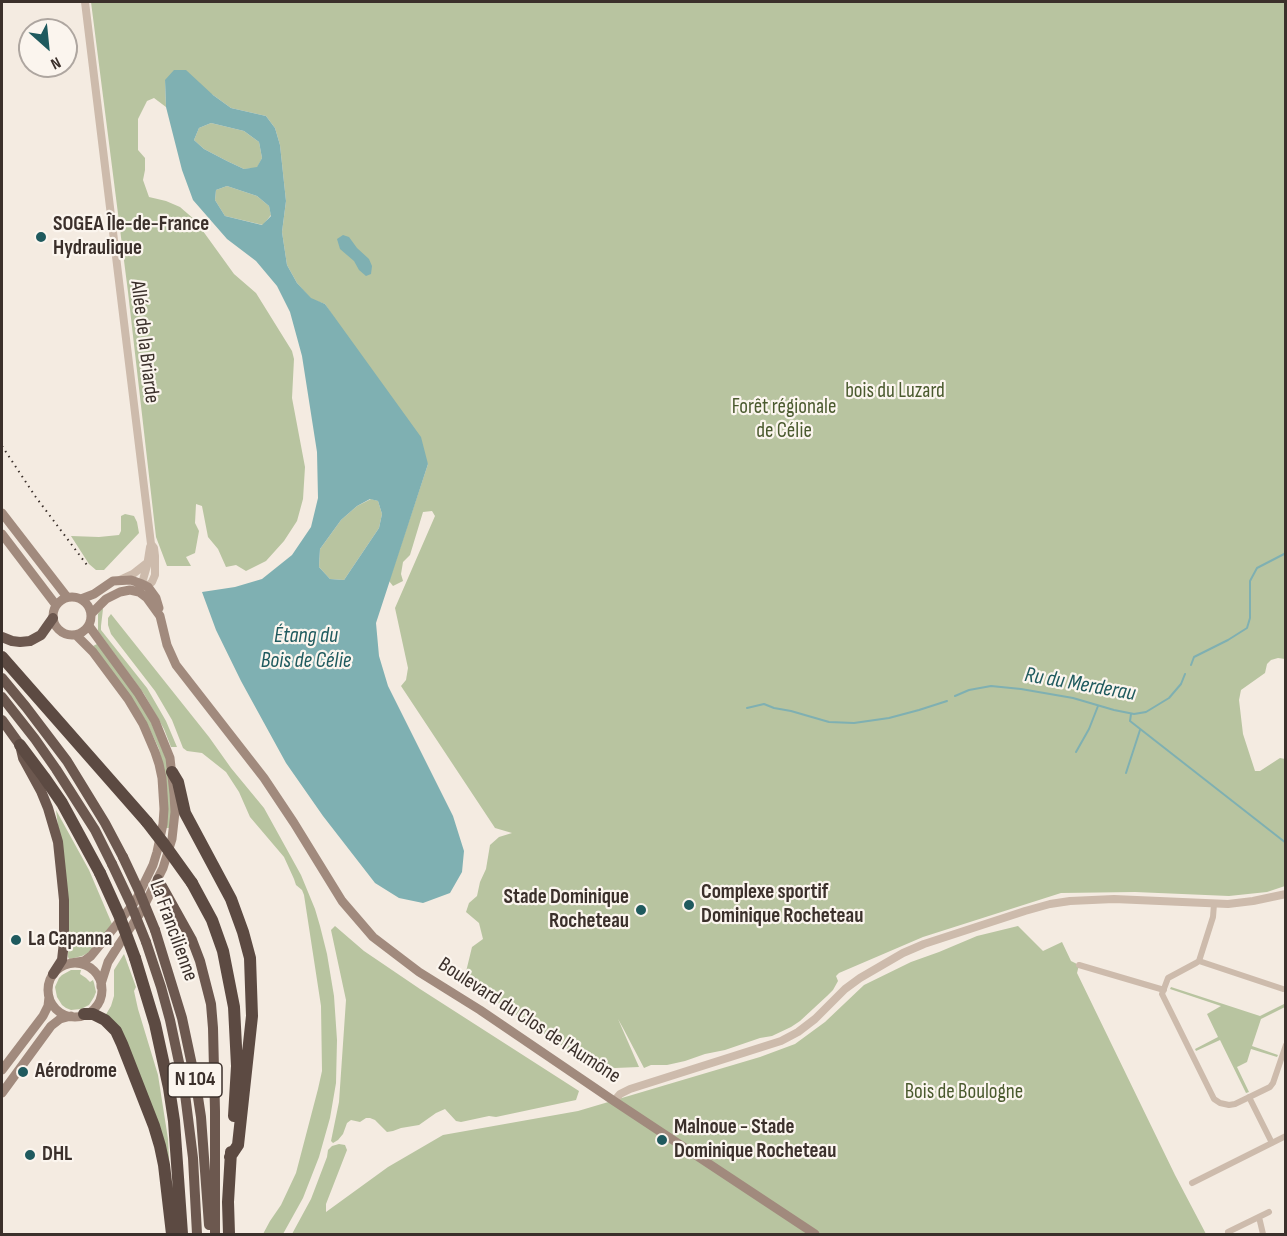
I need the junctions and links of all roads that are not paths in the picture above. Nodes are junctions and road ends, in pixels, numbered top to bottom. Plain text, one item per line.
1 (85, 2) edge
2 (2, 513) edge
3 (2, 534) edge
4 (151, 544) junction
5 (147, 563) junction
6 (120, 580) junction
7 (143, 588) junction
8 (67, 597) junction
9 (81, 599) junction
10 (56, 605) junction
11 (91, 614) junction
12 (53, 618) junction
13 (89, 626) junction
14 (76, 635) junction
15 (2, 637) edge
16 (2, 657) edge
17 (2, 678) edge
18 (2, 697) edge
19 (2, 720) edge
20 (20, 745) junction
21 (172, 772) junction
22 (158, 879) junction
23 (1286, 894) edge
24 (1214, 904) junction
25 (1199, 961) junction
26 (71, 963) junction
27 (1079, 965) dead end
28 (53, 974) junction
29 (101, 987) junction
30 (1164, 990) junction
31 (1285, 990) edge
32 (48, 992) junction
33 (79, 1015) junction
34 (1286, 1045) edge
35 (2, 1070) edge
36 (2, 1093) edge
37 (1249, 1097) junction
38 (614, 1101) junction
39 (1286, 1136) edge
40 (1272, 1143) junction
41 (230, 1157) junction
42 (1192, 1183) dead end
43 (1269, 1212) dead end
44 (1259, 1217) junction
45 (1228, 1232) dead end
46 (172, 1234) edge
47 (182, 1234) edge
48 (197, 1234) edge
49 (210, 1234) edge
50 (215, 1234) edge
51 (229, 1234) edge
52 (815, 1234) edge
53 (1263, 1234) edge

1 - 4 street, Allée de la Briarde
2 - 8 main road
3 - 10 main road
4 - 5 street, Allée de la Briarde
4 - 7 street, Allée de la Briarde
5 - 6 street
5 - 7 street, Allée de la Briarde
6 - 7 main road
6 - 9 main road
7 - 11 main road
7 - 38 main road, Boulevard du Clos de l'Aumône
8 - 9 main road
8 - 10 main road
9 - 11 main road
10 - 12 main road
11 - 13 main road
12 - 14 main road
12 - 15 highway
13 - 14 main road
13 - 21 main road
14 - 26 main road
16 - 41 highway, bridge
17 - 49 highway, La Francilienne / N 104, bridge
18 - 48 highway, La Francilienne / N 104, bridge
19 - 20 highway
20 - 28 highway
20 - 47 highway, bridge
21 - 22 main road
21 - 41 highway
22 - 29 main road
22 - 50 highway
23 - 24 street, Boulevard du Clos de l'Aumône
24 - 25 street
24 - 38 street, Boulevard du Clos de l'Aumône
25 - 30 street
25 - 31 street
26 - 28 main road
26 - 29 main road
27 - 30 street
28 - 32 main road
29 - 33 main road
30 - 37 street
32 - 33 main road
32 - 35 main road
33 - 36 main road
33 - 46 highway
34 - 37 street
37 - 40 street
38 - 52 main road
39 - 40 street
40 - 42 street
41 - 51 highway
43 - 44 street
44 - 45 street
44 - 53 street

